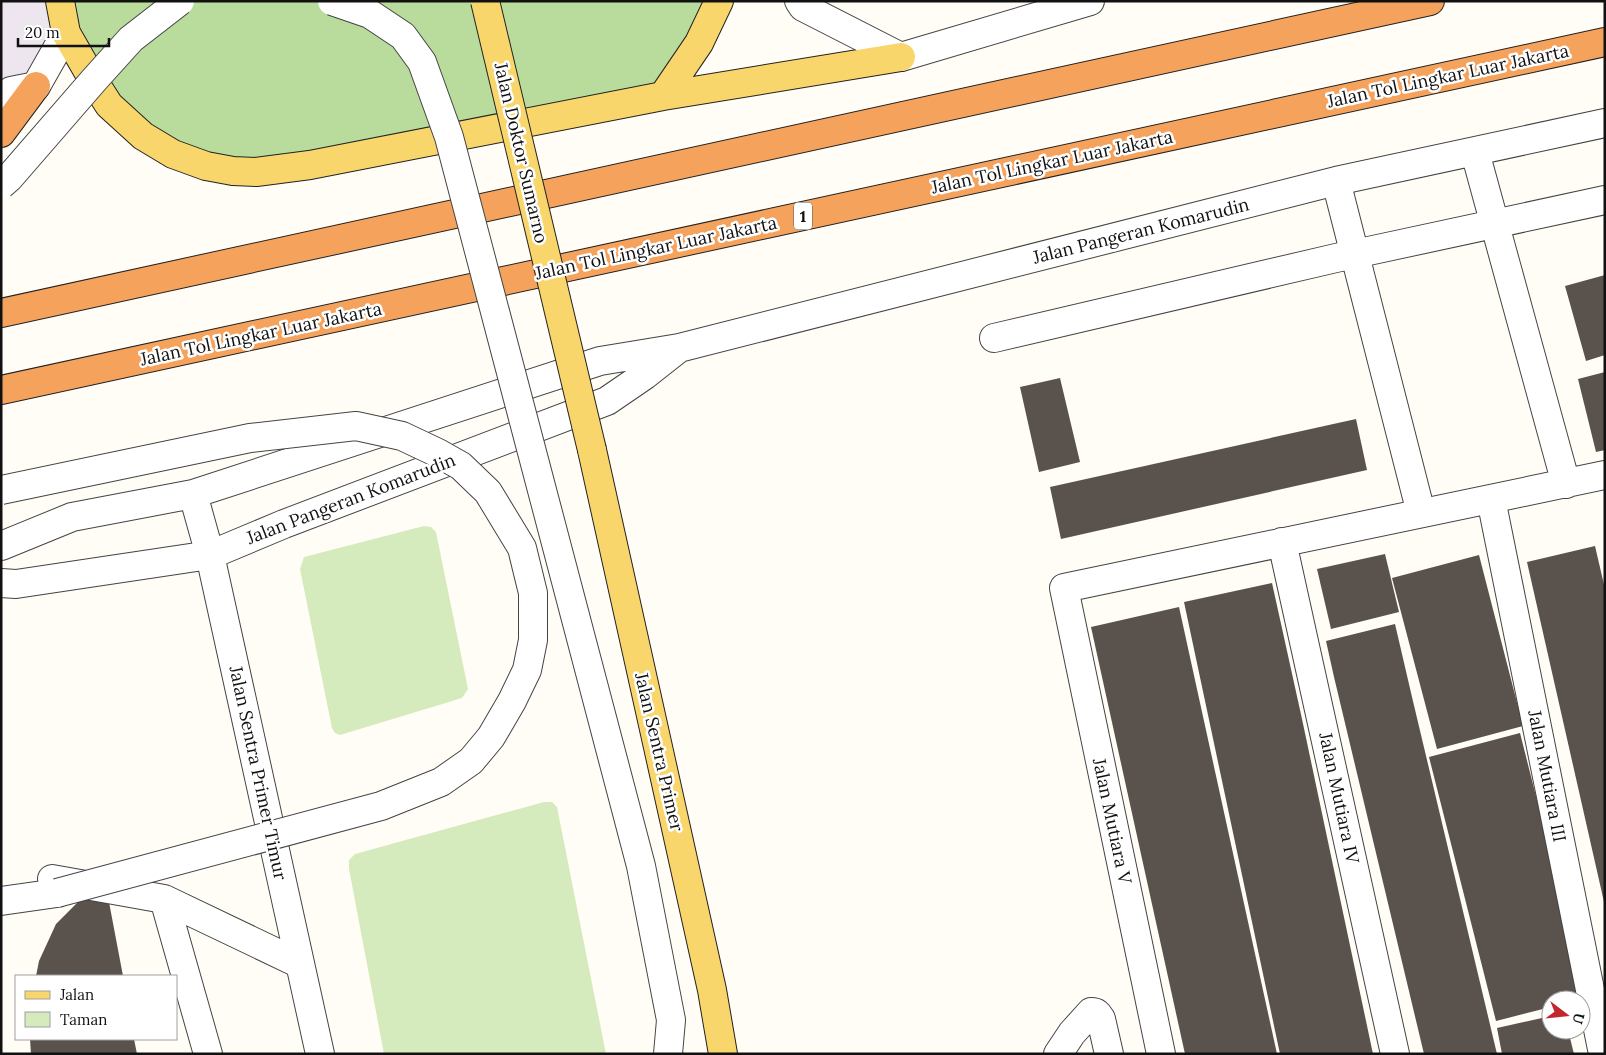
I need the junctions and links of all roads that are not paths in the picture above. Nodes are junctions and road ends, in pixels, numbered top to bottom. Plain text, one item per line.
1 (60, 1) edge
2 (180, 1) edge
3 (332, 1) edge
4 (486, 1) edge
5 (719, 1) edge
6 (799, 1) edge
7 (1090, 1) edge
8 (1430, 1) edge
9 (66, 33) junction
10 (1605, 42) edge
11 (900, 57) junction
12 (36, 86) junction
13 (663, 96) junction
14 (1, 99) edge
15 (1605, 123) edge
16 (1, 133) edge
17 (1474, 152) junction
18 (1336, 181) junction
19 (1, 185) edge
20 (1605, 200) edge
21 (1494, 225) junction
22 (1354, 254) junction
23 (1, 313) edge
24 (994, 338) dead end
25 (679, 348) junction
26 (1, 390) edge
27 (592, 450) joint
28 (1605, 475) edge
29 (1566, 484) junction
30 (1, 490) edge
31 (193, 494) junction
32 (1491, 499) junction
33 (1421, 513) junction
34 (1282, 542) junction
35 (1, 546) edge
36 (210, 555) junction
37 (6, 587) edge
38 (54, 886) junction
39 (164, 899) junction
40 (1, 901) edge
41 (300, 964) junction
42 (208, 1054) edge
43 (320, 1054) edge
44 (668, 1054) edge
45 (723, 1054) edge
46 (1058, 1054) edge
47 (1109, 1054) edge
48 (1161, 1054) edge
49 (1395, 1054) edge
50 (1603, 1054) edge

1 - 9 main road
2 - 19 street, bridge
3 - 44 street, bridge
4 - 27 main road, Jalan Doktor Sumarno, bridge
5 - 13 main road
6 - 11 street
7 - 11 street
8 - 23 highway
9 - 12 street
9 - 13 main road
10 - 26 highway, Jalan Tol Lingkar Luar Jakarta / 1
11 - 13 main road
12 - 14 street
12 - 16 highway
15 - 17 street, Jalan Pangeran Komarudin
17 - 18 street, Jalan Pangeran Komarudin
17 - 21 street
18 - 22 street
18 - 25 street, Jalan Pangeran Komarudin
20 - 21 street
21 - 22 street
21 - 29 street
22 - 24 street
22 - 33 street
25 - 31 street, Jalan Pangeran Komarudin
25 - 36 street, Jalan Pangeran Komarudin
27 - 45 main road, Jalan Sentra Primer
28 - 29 street
29 - 32 street
30 - 38 street, bridge
31 - 35 street, Jalan Pangeran Komarudin
31 - 36 street, Jalan Sentra Primer Timur
32 - 33 street
32 - 50 street, Jalan Mutiara III
33 - 34 street
34 - 48 street, Jalan Mutiara V
34 - 49 street, Jalan Mutiara IV
36 - 37 street, Jalan Pangeran Komarudin
36 - 41 street, Jalan Sentra Primer Timur
38 - 39 street
38 - 40 street
39 - 41 street
39 - 42 street
41 - 43 street, Jalan Sentra Primer Timur
46 - 47 street

